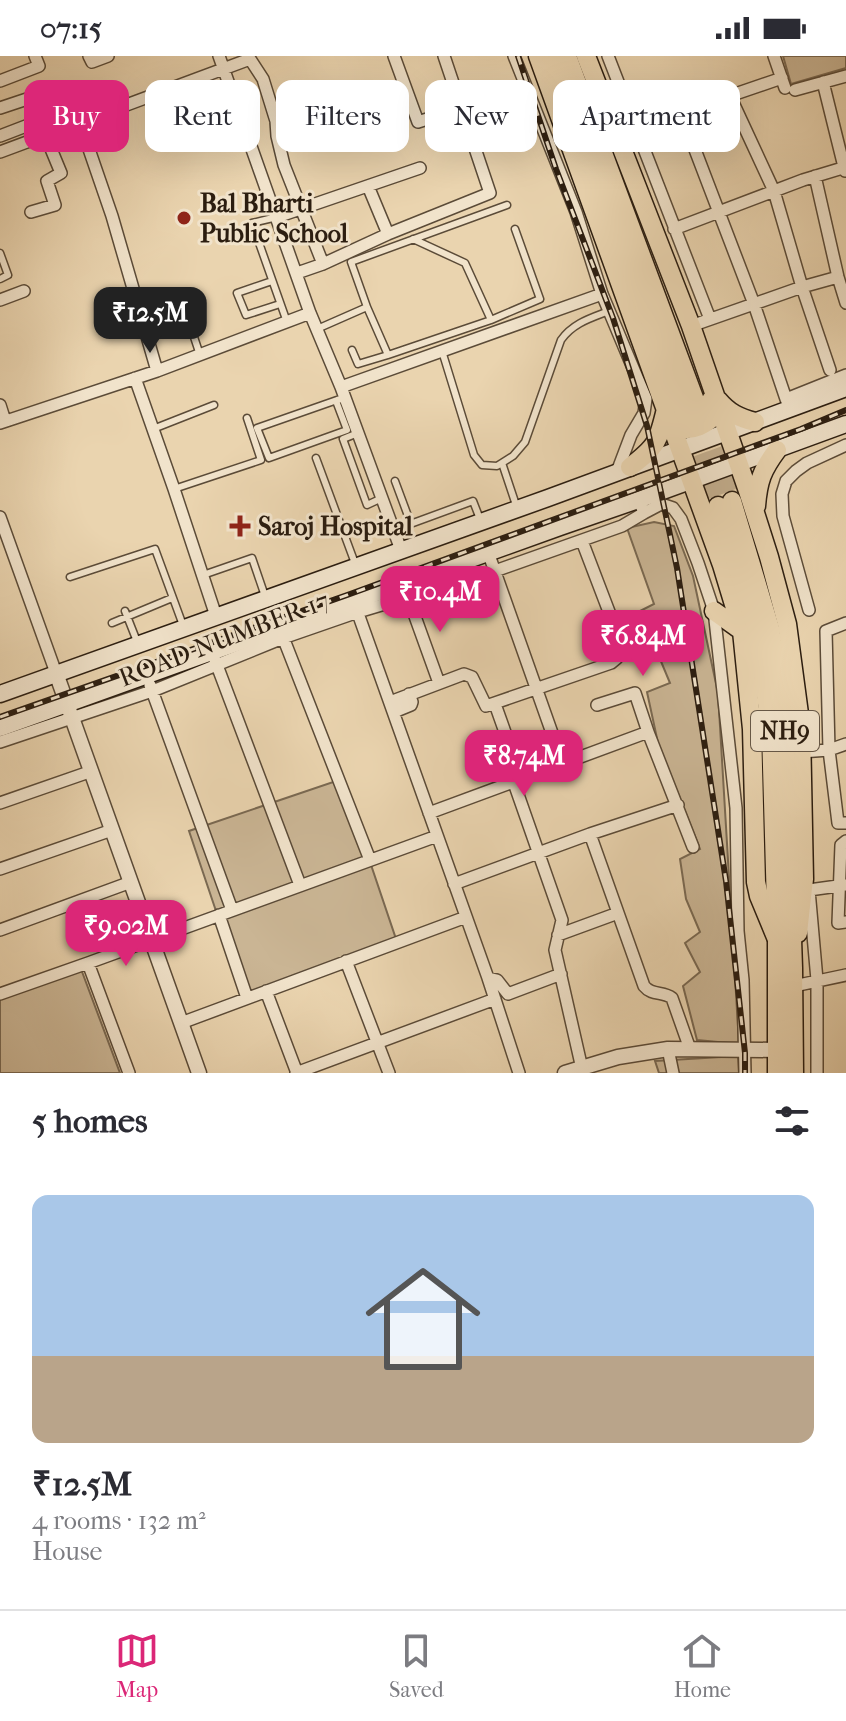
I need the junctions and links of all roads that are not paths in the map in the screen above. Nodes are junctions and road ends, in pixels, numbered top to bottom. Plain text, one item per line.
1 (35, 56) edge
2 (89, 56) edge
3 (108, 56) edge
4 (219, 56) edge
5 (394, 56) edge
6 (444, 56) edge
7 (514, 56) edge
8 (538, 56) edge
9 (551, 56) edge
10 (567, 56) edge
11 (586, 56) edge
12 (608, 56) edge
13 (774, 56) edge
14 (249, 57) edge
15 (224, 70) junction
16 (846, 76) edge
17 (452, 80) edge
18 (617, 80) edge
19 (0, 81) edge
20 (823, 82) junction
21 (787, 85) junction
22 (740, 94) edge
23 (24, 100) edge
24 (129, 105) edge
25 (0, 108) edge
26 (740, 118) edge
27 (425, 120) edge
28 (840, 122) edge
29 (24, 127) edge
30 (0, 136) edge
31 (24, 143) edge
32 (0, 152) edge
33 (53, 152) edge
34 (90, 152) edge
35 (476, 152) edge
36 (645, 152) edge
37 (695, 152) edge
38 (420, 168) dead end
39 (845, 169) edge
40 (815, 176) junction
41 (368, 186) junction
42 (774, 191) junction
43 (507, 205) dead end
44 (300, 209) junction
45 (31, 212) dead end
46 (718, 213) junction
47 (277, 217) junction
48 (515, 229) dead end
49 (674, 229) junction
50 (388, 234) junction
51 (413, 239) junction
52 (658, 244) junction
53 (0, 253) edge
54 (323, 264) junction
55 (297, 273) junction
56 (838, 277) junction
57 (0, 279) edge
58 (272, 281) junction
59 (802, 287) junction
60 (24, 291) dead end
61 (602, 294) junction
62 (0, 300) edge
63 (846, 303) edge
64 (280, 304) junction
65 (754, 304) junction
66 (367, 307) junction
67 (185, 310) dead end
68 (609, 311) junction
69 (310, 313) junction
70 (710, 319) junction
71 (491, 320) junction
72 (287, 322) junction
73 (691, 326) junction
74 (317, 329) junction
75 (352, 350) dead end
76 (442, 351) junction
77 (200, 355) junction
78 (388, 355) junction
79 (830, 370) dead end
80 (157, 371) junction
81 (846, 375) edge
82 (135, 378) junction
83 (846, 388) edge
84 (341, 395) junction
85 (717, 398) junction
86 (788, 404) junction
87 (0, 405) edge
88 (214, 405) dead end
89 (666, 409) junction
90 (247, 418) dead end
91 (3, 422) edge
92 (755, 422) junction
93 (846, 424) edge
94 (153, 429) junction
95 (727, 432) junction
96 (846, 445) edge
97 (680, 449) junction
98 (777, 450) junction
99 (316, 458) dead end
100 (502, 463) junction
101 (739, 463) junction
102 (623, 470) junction
103 (692, 480) junction
104 (395, 481) dead end
105 (174, 489) junction
106 (641, 506) junction
107 (517, 508) junction
108 (756, 514) junction
109 (0, 517) edge
110 (481, 521) junction
111 (411, 524) junction
112 (394, 530) junction
113 (582, 541) junction
114 (401, 550) junction
115 (488, 552) junction
116 (356, 566) junction
117 (495, 571) junction
118 (203, 575) junction
119 (70, 577) dead end
120 (408, 597) junction
121 (172, 598) junction
122 (266, 599) junction
123 (356, 606) junction
124 (809, 610) dead end
125 (714, 611) junction
126 (126, 614) junction
127 (216, 616) junction
128 (112, 623) dead end
129 (846, 623) edge
130 (184, 628) junction
131 (742, 631) junction
132 (281, 633) junction
133 (138, 644) junction
134 (214, 659) junction
135 (56, 673) junction
136 (150, 682) junction
137 (439, 683) junction
138 (536, 689) junction
139 (0, 694) edge
140 (495, 704) junction
141 (597, 705) dead end
142 (392, 707) junction
143 (70, 711) junction
144 (0, 728) edge
145 (648, 732) junction
146 (0, 742) edge
147 (846, 744) edge
148 (829, 750) junction
149 (801, 752) junction
150 (563, 764) junction
151 (92, 771) junction
152 (518, 781) junction
153 (0, 803) edge
154 (678, 805) junction
155 (429, 813) junction
156 (846, 823) edge
157 (112, 830) junction
158 (590, 834) junction
159 (437, 836) junction
160 (846, 841) edge
161 (693, 847) dead end
162 (539, 854) junction
163 (370, 860) junction
164 (0, 869) edge
165 (131, 882) junction
166 (454, 884) junction
167 (806, 884) junction
168 (300, 885) junction
169 (843, 886) edge
170 (232, 910) junction
171 (618, 913) junction
172 (219, 915) junction
173 (466, 917) junction
174 (846, 922) edge
175 (0, 930) edge
176 (558, 935) junction
177 (152, 939) junction
178 (777, 940) junction
179 (346, 961) junction
180 (88, 963) junction
181 (561, 974) junction
182 (846, 975) edge
183 (794, 977) junction
184 (488, 978) junction
185 (817, 980) junction
186 (266, 991) junction
187 (0, 994) edge
188 (247, 998) junction
189 (495, 999) junction
190 (181, 1023) junction
191 (377, 1043) junction
192 (668, 1049) junction
193 (690, 1049) junction
194 (777, 1050) junction
195 (744, 1051) junction
196 (582, 1070) edge
197 (129, 1073) edge
198 (199, 1073) edge
199 (297, 1073) edge
200 (389, 1073) edge
201 (519, 1073) edge
202 (565, 1073) edge
203 (673, 1073) edge
204 (745, 1073) edge
205 (777, 1073) edge
206 (794, 1073) edge
207 (817, 1073) edge

1 - 19 street
2 - 3 street
4 - 15 street
5 - 27 street
6 - 17 street
7 - 61 street
8 - 89 main road
9 - 10 main road
11 - 52 main road
12 - 18 street
13 - 21 street
14 - 15 street
14 - 44 street
15 - 24 street
15 - 47 street
16 - 20 street
20 - 21 street
20 - 28 street
21 - 22 street
23 - 25 street
26 - 42 street
28 - 39 street
29 - 30 street
31 - 32 street
33 - 45 street
34 - 80 street
35 - 50 street
36 - 49 street
37 - 46 street
38 - 41 street
39 - 40 street
40 - 42 street
40 - 56 street
41 - 44 street
41 - 50 street
42 - 46 street
42 - 59 street
43 - 51 lane
44 - 47 street
44 - 54 street
46 - 49 street
46 - 65 street
47 - 55 street
47 - 58 lane
48 - 71 lane
49 - 70 street
50 - 54 street
51 - 66 lane
51 - 71 lane
52 - 73 main road
52 - 89 main road
53 - 57 lane
54 - 55 street
55 - 69 street
56 - 59 street
56 - 63 street
58 - 64 lane
58 - 64 lane
59 - 65 street
59 - 79 street
60 - 62 street
61 - 68 street
61 - 76 street
64 - 72 lane
65 - 70 street
65 - 86 street
66 - 74 lane
66 - 78 lane
67 - 77 lane
68 - 100 lane
68 - 102 street
69 - 72 street
69 - 74 street
70 - 73 street
71 - 78 lane
72 - 77 street
73 - 85 main road
74 - 84 street
75 - 78 lane
76 - 84 street
76 - 100 lane
77 - 80 street
80 - 82 street
81 - 86 street
82 - 91 street
82 - 94 street
83 - 86 main road
84 - 84 lane
84 - 112 street
85 - 92 main road
85 - 95 main road
86 - 92 main road
87 - 91 street
88 - 94 lane
89 - 97 main road
89 - 102 main road
90 - 105 lane
92 - 95 main road
93 - 98 main road
94 - 105 street
95 - 97 main road
95 - 101 main road
96 - 124 street
97 - 102 main road
97 - 103 main road
98 - 101 main road
98 - 108 main road
99 - 116 lane
100 - 107 lane
101 - 103 main road
101 - 108 main road
102 - 107 main road
103 - 106 main road
103 - 131 main road
104 - 111 lane
105 - 118 street
106 - 113 street, ROAD NUMBER 17
106 - 115 main road
106 - 125 street, ROAD NUMBER 17
107 - 110 main road
108 - 149 main road
109 - 135 street
110 - 111 lane
110 - 114 main road
111 - 112 lane
112 - 114 street
113 - 117 street, ROAD NUMBER 17
113 - 138 street
114 - 116 main road
115 - 117 street
115 - 123 main road
116 - 122 main road
117 - 120 street, ROAD NUMBER 17
117 - 138 street
118 - 122 lane
118 - 127 street
119 - 121 lane
120 - 123 street, ROAD NUMBER 17
120 - 137 street
121 - 126 lane
121 - 130 lane
122 - 127 main road
123 - 132 main road
123 - 142 street
125 - 131 main road
125 - 195 street, ROAD NUMBER 17
126 - 128 lane
126 - 133 lane
127 - 130 main road
129 - 148 street
130 - 133 main road
131 - 178 main road
132 - 134 main road
132 - 163 street
133 - 135 main road
134 - 136 main road
134 - 168 street
135 - 139 main road
135 - 143 street
136 - 143 main road
136 - 170 street
137 - 140 street
137 - 142 street
138 - 140 street
138 - 150 street
140 - 152 street
141 - 145 street
142 - 155 street
143 - 144 main road
143 - 146 street
143 - 151 street
145 - 150 street
145 - 154 street
147 - 148 street
148 - 149 street
148 - 156 street
149 - 167 main road
150 - 152 street
151 - 153 street
151 - 157 street
152 - 155 street
152 - 162 street
154 - 158 street
154 - 161 street
155 - 159 street
157 - 164 street
157 - 165 street
158 - 162 street
158 - 171 street
159 - 163 street
159 - 166 street
160 - 169 street
162 - 166 street
162 - 176 street
163 - 168 street
165 - 175 street
165 - 177 street
166 - 173 street
167 - 169 street
167 - 183 main road
167 - 185 street
168 - 170 street
169 - 174 street
170 - 172 street
171 - 176 street
171 - 193 street
172 - 177 street
172 - 188 street
173 - 179 street
173 - 184 street
176 - 181 street
177 - 180 street
177 - 190 street
178 - 183 main road, NH9
178 - 194 main road
179 - 186 street
179 - 191 street
180 - 187 street
180 - 197 street
181 - 184 street
181 - 196 street
182 - 185 street
183 - 185 street
183 - 206 main road, NH9
184 - 189 street
185 - 207 street
186 - 188 street
186 - 199 street
188 - 190 street
189 - 191 street
189 - 201 street
190 - 198 street
191 - 199 street
191 - 200 street
192 - 193 street
192 - 196 street
192 - 203 street
193 - 195 street
194 - 195 street
194 - 205 main road
195 - 204 street, ROAD NUMBER 17
196 - 202 street

